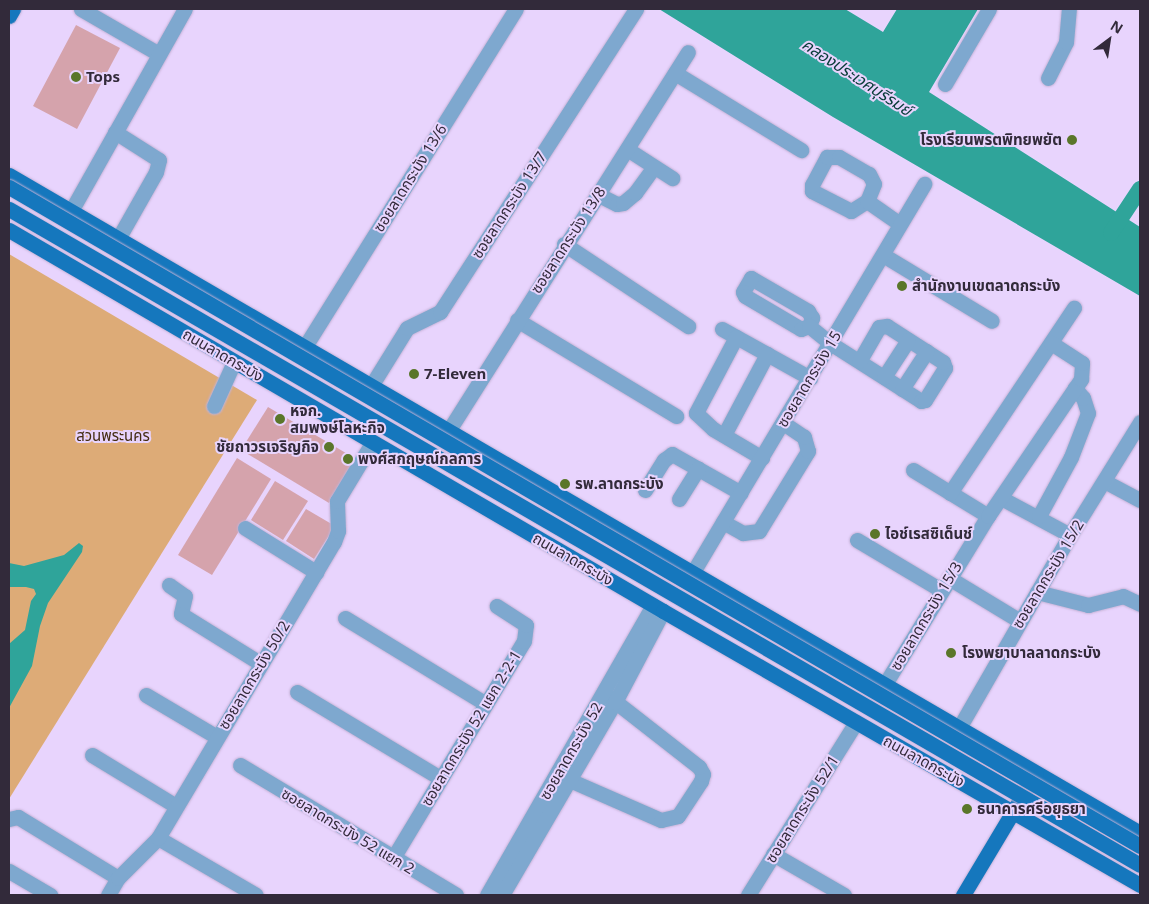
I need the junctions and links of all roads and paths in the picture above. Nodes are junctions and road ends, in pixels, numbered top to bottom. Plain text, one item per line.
1 (13, 9) edge
2 (80, 9) edge
3 (184, 9) edge
4 (516, 9) edge
5 (636, 9) edge
6 (989, 9) edge
7 (1069, 9) edge
8 (9, 16) edge
9 (688, 52) dead end
10 (160, 54) junction
11 (675, 73) junction
12 (1048, 78) dead end
13 (945, 84) dead end
14 (115, 132) junction
15 (627, 149) junction
16 (802, 150) dead end
17 (654, 167) junction
18 (9, 175) edge
19 (672, 178) dead end
20 (924, 184) dead end
21 (9, 187) edge
22 (597, 194) junction
23 (866, 201) dead end
24 (9, 209) edge
25 (72, 211) junction
26 (900, 224) junction
27 (9, 230) edge
28 (118, 239) junction
29 (564, 244) junction
30 (883, 255) junction
31 (1074, 308) dead end
32 (517, 320) junction
33 (992, 321) dead end
34 (688, 326) dead end
35 (808, 326) dead end
36 (722, 329) dead end
37 (736, 337) junction
38 (908, 340) junction
39 (830, 343) junction
40 (1051, 343) junction
41 (304, 348) junction
42 (927, 351) junction
43 (767, 354) junction
44 (859, 361) junction
45 (234, 362) junction
46 (884, 377) junction
47 (810, 378) junction
48 (371, 386) junction
49 (1075, 388) junction
50 (902, 389) junction
51 (214, 406) dead end
52 (676, 416) dead end
53 (1140, 422) edge
54 (783, 423) junction
55 (449, 430) junction
56 (724, 435) junction
57 (372, 443) junction
58 (762, 458) junction
59 (698, 468) junction
60 (913, 470) dead end
61 (1106, 482) junction
62 (646, 490) dead end
63 (741, 493) junction
64 (950, 493) junction
65 (1001, 498) junction
66 (679, 499) dead end
67 (1140, 500) edge
68 (988, 516) junction
69 (1039, 516) junction
70 (723, 522) junction
71 (245, 528) dead end
72 (1070, 535) junction
73 (857, 540) dead end
74 (316, 572) junction
75 (693, 572) junction
76 (169, 584) dead end
77 (945, 584) junction
78 (1037, 592) junction
79 (1140, 604) edge
80 (497, 606) dead end
81 (658, 608) junction
82 (345, 618) dead end
83 (1020, 621) junction
84 (260, 663) junction
85 (884, 684) junction
86 (297, 692) dead end
87 (146, 695) dead end
88 (610, 697) junction
89 (486, 704) junction
90 (856, 722) junction
91 (959, 728) junction
92 (217, 737) junction
93 (92, 756) dead end
94 (240, 766) dead end
95 (566, 773) junction
96 (1036, 773) junction
97 (440, 778) junction
98 (176, 806) junction
99 (1013, 811) junction
100 (9, 819) edge
101 (1140, 833) edge
102 (158, 838) junction
103 (1140, 846) edge
104 (773, 854) junction
105 (393, 858) junction
106 (1140, 865) edge
107 (9, 871) edge
108 (118, 878) junction
109 (1140, 884) edge
110 (50, 895) edge
111 (108, 895) edge
112 (256, 895) edge
113 (456, 895) edge
114 (487, 895) edge
115 (502, 895) edge
116 (748, 895) edge
117 (844, 895) edge
118 (963, 895) edge

1 - 8 main road
2 - 10 street
3 - 10 street
4 - 41 street, ซอยลาดกระบัง 13/6
5 - 48 street, ซอยลาดกระบัง 13/7
6 - 13 street
7 - 12 street
9 - 11 street, ซอยลาดกระบัง 13/8
10 - 14 street
11 - 15 street, ซอยลาดกระบัง 13/8
11 - 16 street
14 - 25 street
14 - 28 street
15 - 17 street
15 - 22 street, ซอยลาดกระบัง 13/8
17 - 19 street
17 - 22 street
18 - 25 main road
20 - 26 street, ซอยลาดกระบัง 15
21 - 103 main road, bridge
22 - 29 street, ซอยลาดกระบัง 13/8
23 - 26 street
24 - 106 main road, bridge
25 - 28 main road
26 - 30 street, ซอยลาดกระบัง 15
27 - 45 main road, ถนนลาดกระบัง
28 - 41 main road
29 - 32 street, ซอยลาดกระบัง 13/8
29 - 34 street
30 - 33 street
30 - 39 street, ซอยลาดกระบัง 15
31 - 40 street
32 - 52 street
32 - 55 street, ซอยลาดกระบัง 13/8
35 - 39 street
36 - 37 street
37 - 43 street
37 - 56 street
38 - 42 street
38 - 44 street
38 - 46 street
39 - 44 street
39 - 47 street, ซอยลาดกระบัง 15
40 - 49 street, ซอยลาดกระบัง 15/3
40 - 64 street
41 - 48 main road
42 - 50 street
42 - 50 street
43 - 47 street
43 - 56 street
44 - 46 street
45 - 51 street
45 - 57 main road, ถนนลาดกระบัง
46 - 50 street
47 - 54 street, ซอยลาดกระบัง 15
48 - 55 main road
49 - 65 street, ซอยลาดกระบัง 15/3
49 - 69 street
53 - 61 street, ซอยลาดกระบัง 15/2
54 - 58 street, ซอยลาดกระบัง 15
54 - 70 street
55 - 75 main road
56 - 58 street
57 - 74 street, ซอยลาดกระบัง 50/2
57 - 81 main road, ถนนลาดกระบัง
58 - 63 street, ซอยลาดกระบัง 15
59 - 62 street
59 - 63 street
59 - 66 street
60 - 64 street
61 - 67 street
61 - 72 street, ซอยลาดกระบัง 15/2
63 - 70 street, ซอยลาดกระบัง 15
64 - 68 street
65 - 68 street, ซอยลาดกระบัง 15/3
65 - 69 street
68 - 77 street, ซอยลาดกระบัง 15/3
69 - 72 street
70 - 75 street, ซอยลาดกระบัง 15
71 - 74 street
72 - 78 street, ซอยลาดกระบัง 15/2
73 - 77 street
74 - 84 street, ซอยลาดกระบัง 50/2
75 - 85 main road
76 - 84 street
77 - 83 street
77 - 85 street, ซอยลาดกระบัง 15/3
78 - 79 street
78 - 83 street, ซอยลาดกระบัง 15/2
80 - 89 street, ซอยลาดกระบัง 52 แยก 2-2-1
81 - 88 street, ซอยลาดกระบัง 52
81 - 90 main road, ถนนลาดกระบัง
82 - 89 street
83 - 91 street, ซอยลาดกระบัง 15/2
84 - 92 street, ซอยลาดกระบัง 50/2
85 - 91 main road
86 - 97 street
87 - 92 street
88 - 95 street, ซอยลาดกระบัง 52
88 - 95 street
89 - 97 street, ซอยลาดกระบัง 52 แยก 2-2-1
90 - 99 main road, ถนนลาดกระบัง
90 - 104 street, ซอยลาดกระบัง 52/1
91 - 96 main road
92 - 98 street, ซอยลาดกระบัง 50/2
93 - 98 street
94 - 105 street, ซอยลาดกระบัง 52 แยก 2
95 - 114 street, ซอยลาดกระบัง 52
95 - 115 street, ซอยลาดกระบัง 52
96 - 99 main road
96 - 101 main road
97 - 105 street, ซอยลาดกระบัง 52 แยก 2-2-1
98 - 102 street, ซอยลาดกระบัง 50/2
99 - 109 main road, ถนนลาดกระบัง
99 - 118 main road
100 - 108 street
102 - 108 street, ซอยลาดกระบัง 50/2
102 - 112 street
104 - 116 street, ซอยลาดกระบัง 52/1
104 - 117 street
105 - 113 street, ซอยลาดกระบัง 52 แยก 2
107 - 110 street
108 - 111 street, ซอยลาดกระบัง 50/2

